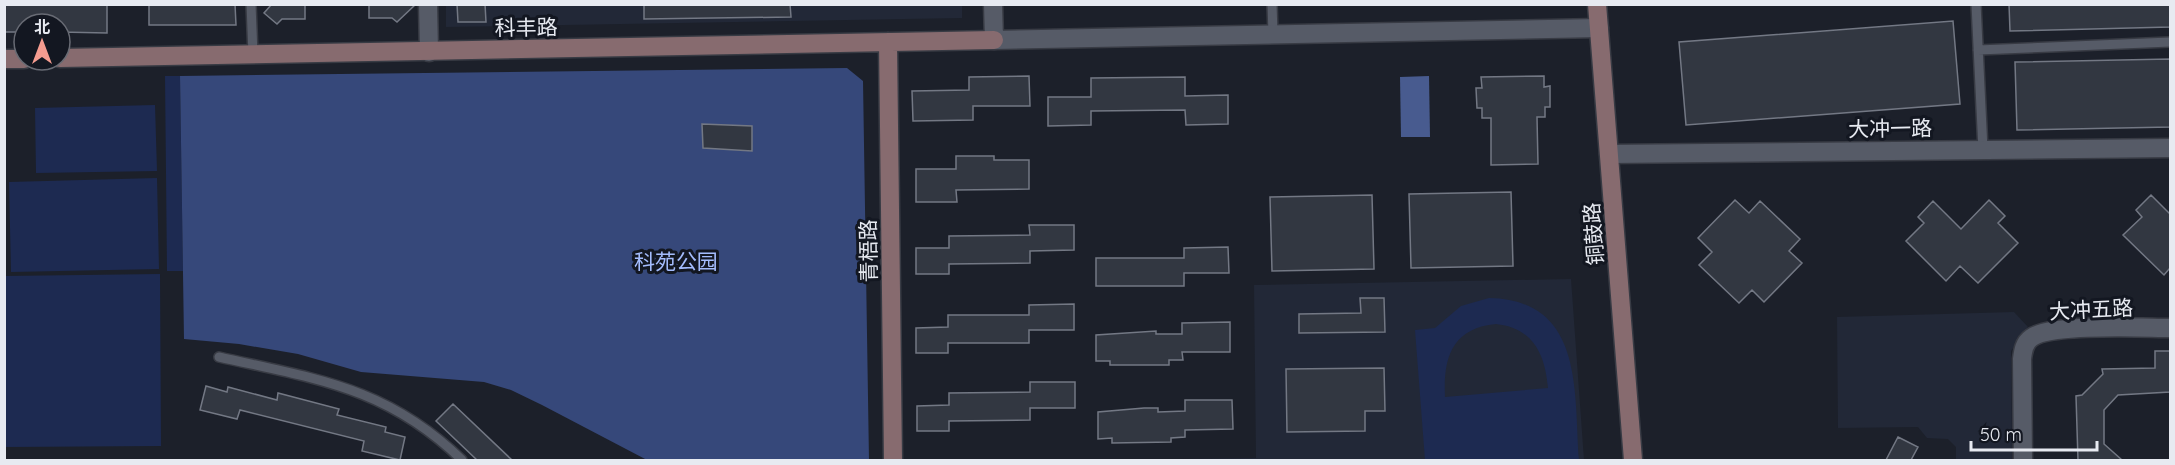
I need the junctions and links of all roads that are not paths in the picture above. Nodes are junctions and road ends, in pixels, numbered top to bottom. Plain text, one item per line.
1 (251, 4) edge
2 (428, 4) edge
3 (993, 4) edge
4 (1272, 4) edge
5 (1597, 4) edge
6 (1976, 4) edge
7 (1599, 28) junction
8 (1273, 34) junction
9 (994, 40) junction
10 (888, 42) junction
11 (2170, 42) edge
12 (1978, 50) junction
13 (429, 52) junction
14 (253, 55) junction
15 (72, 58) edge
16 (2170, 147) edge
17 (1983, 150) junction
18 (1609, 153) junction
19 (2170, 328) edge
20 (219, 357) dead end
21 (462, 460) edge
22 (893, 460) edge
23 (1633, 460) edge
24 (2023, 460) edge

1 - 14 lane
2 - 13 street
3 - 9 street
4 - 8 lane
5 - 7 street, 铜鼓路
6 - 12 lane
7 - 8 street
7 - 18 street, 铜鼓路
8 - 9 street
9 - 10 street, 科丰路
10 - 13 street, 科丰路
10 - 22 street, 青梧路
11 - 12 lane
12 - 17 lane
13 - 14 street, 科丰路
14 - 15 street, 科丰路
16 - 17 street, 大冲一路
17 - 18 street, 大冲一路
18 - 23 street, 铜鼓路
19 - 24 street, 大冲五路
20 - 21 lane

